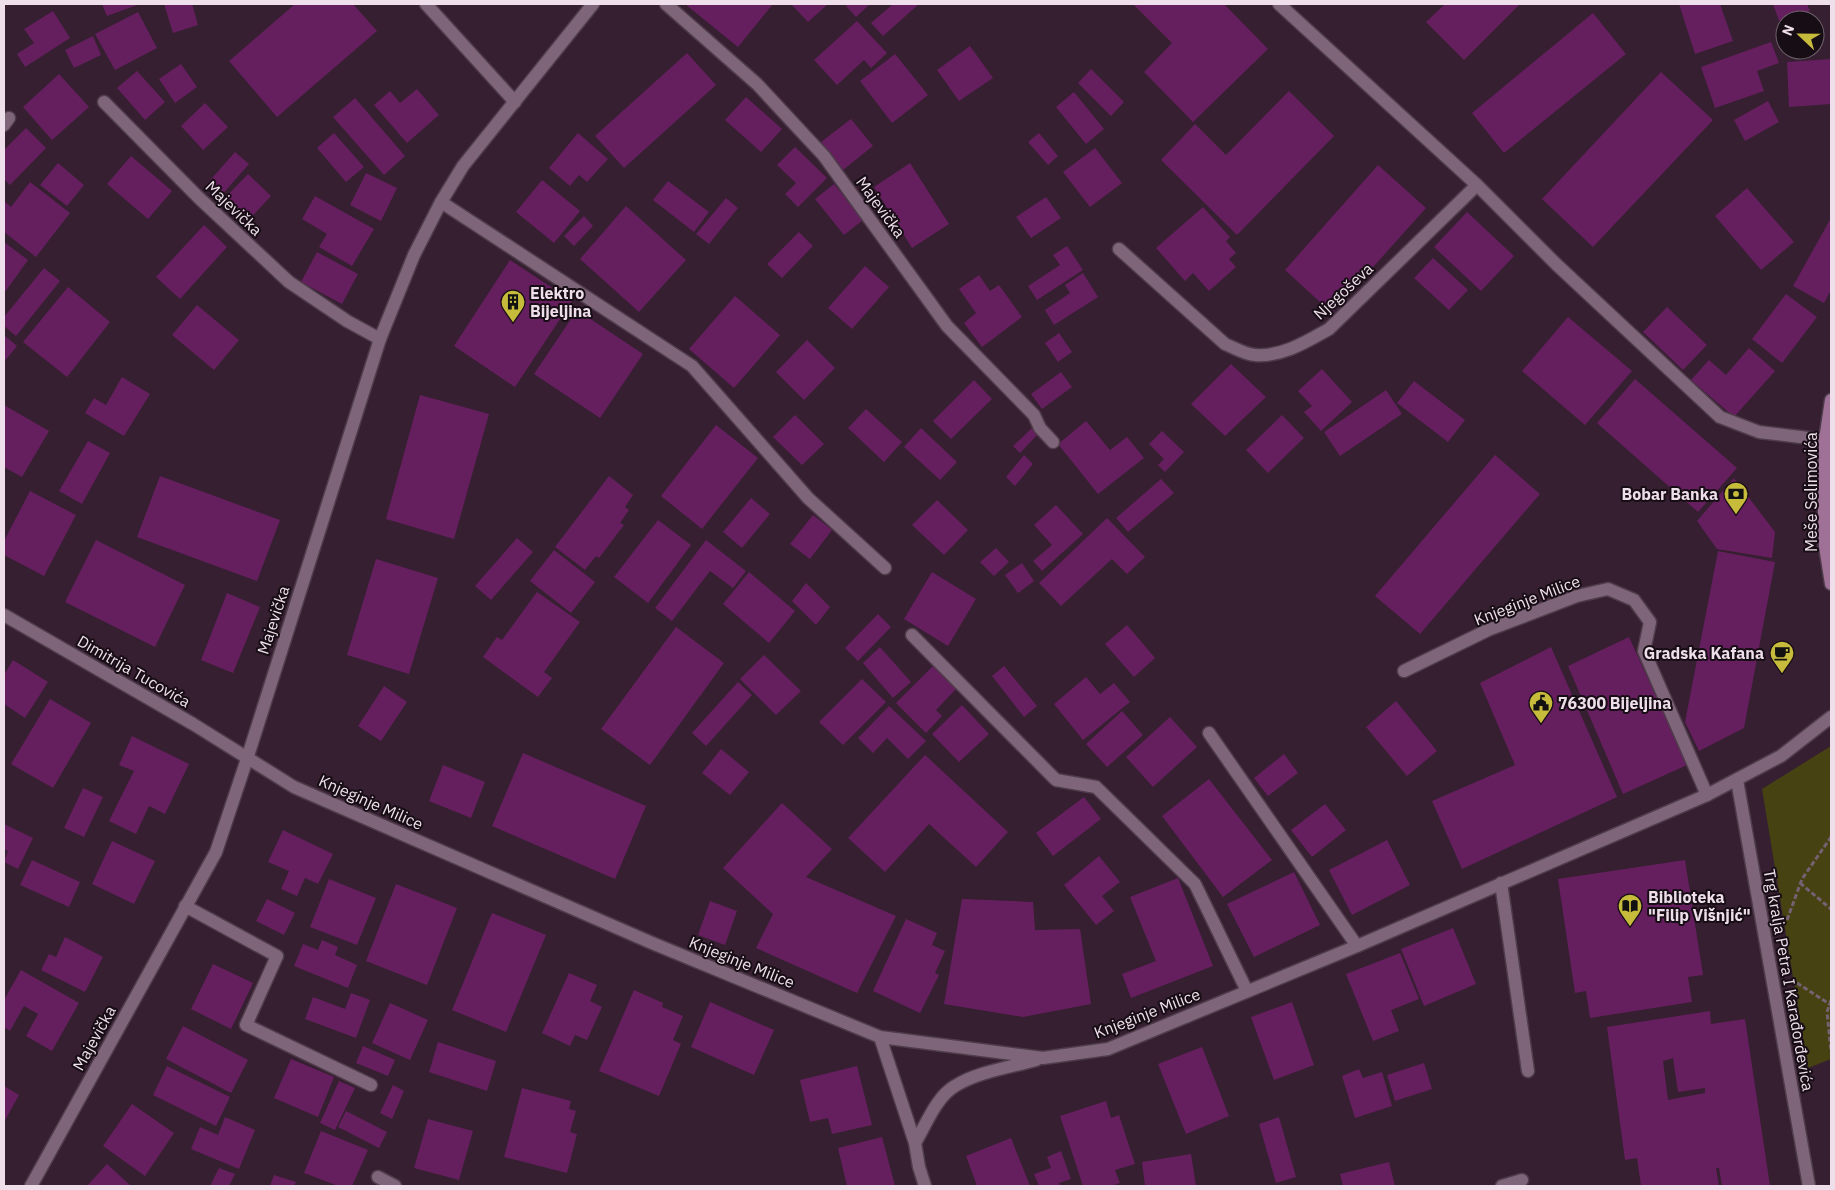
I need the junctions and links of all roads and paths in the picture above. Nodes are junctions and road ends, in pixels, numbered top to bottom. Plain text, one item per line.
1 (426, 4) edge
2 (593, 4) edge
3 (666, 4) edge
4 (1279, 4) edge
5 (104, 102) dead end
6 (515, 102) junction
7 (1477, 186) junction
8 (441, 202) junction
9 (1118, 249) dead end
10 (380, 338) junction
11 (1831, 400) edge
12 (1825, 440) junction
13 (1053, 442) dead end
14 (885, 568) dead end
15 (1831, 584) edge
16 (4, 615) edge
17 (912, 635) dead end
18 (1404, 671) dead end
19 (1831, 717) edge
20 (1209, 732) dead end
21 (247, 759) junction
22 (1737, 780) junction
23 (1707, 795) junction
24 (1831, 837) edge
25 (1501, 883) junction
26 (1800, 883) junction
27 (185, 906) junction
28 (1831, 909) edge
29 (1783, 929) dead end
30 (1356, 946) junction
31 (1770, 965) junction
32 (1247, 991) junction
33 (1831, 1003) edge
34 (880, 1037) junction
35 (1831, 1052) edge
36 (1043, 1058) junction
37 (1528, 1070) dead end
38 (371, 1085) dead end
39 (915, 1143) junction
40 (378, 1177) dead end
41 (1522, 1180) dead end
42 (31, 1186) edge
43 (394, 1186) edge
44 (925, 1186) edge
45 (1502, 1186) edge
46 (1809, 1186) edge

1 - 6 street
2 - 6 street, Majevička
3 - 13 street, Majevička
4 - 7 street
5 - 10 street, Majevička
6 - 8 street, Majevička
7 - 9 street, Njegoševa
7 - 12 street
8 - 10 street, Majevička
8 - 14 street
10 - 21 street, Majevička
11 - 12 main road, Meše Selimovića
12 - 15 main road, Meše Selimovića
16 - 21 street, Dimitrija Tucovića
17 - 32 street
18 - 23 street, Knjeginje Milice
19 - 22 street, Knjeginje Milice
20 - 30 street
21 - 27 street, Majevička
21 - 34 street, Knjeginje Milice
22 - 23 street, Knjeginje Milice
22 - 31 street, Trg kralja Petra I Karađorđevića
23 - 25 street, Knjeginje Milice
24 - 26 path
25 - 30 street, Knjeginje Milice
25 - 37 street
26 - 28 path
26 - 29 path
27 - 38 street
27 - 42 street, Majevička
30 - 32 street, Knjeginje Milice
31 - 33 path
31 - 46 street, Trg kralja Petra I Karađorđevića
32 - 36 street, Knjeginje Milice
33 - 35 path
34 - 36 street, Knjeginje Milice
34 - 39 street
36 - 39 street
39 - 44 street
40 - 43 street
41 - 45 street

